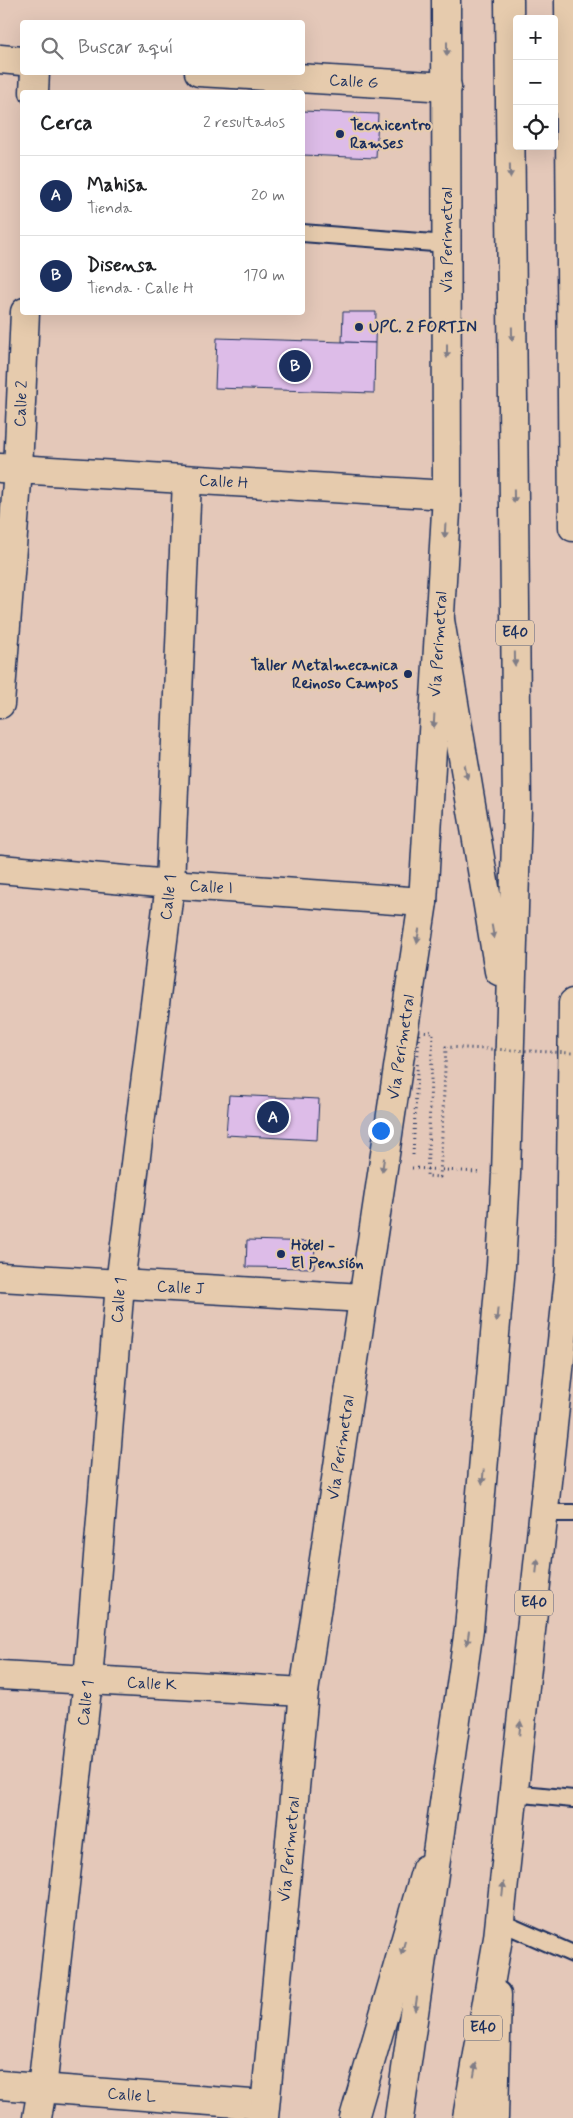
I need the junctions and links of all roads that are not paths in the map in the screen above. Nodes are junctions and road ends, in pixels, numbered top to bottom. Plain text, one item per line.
1 (446, 0) edge
2 (509, 0) edge
3 (569, 0) edge
4 (0, 59) edge
5 (20, 62) edge
6 (35, 75) edge
7 (249, 75) edge
8 (447, 87) junction
9 (34, 90) edge
10 (305, 233) edge
11 (447, 244) junction
12 (25, 315) edge
13 (9, 469) edge
14 (186, 480) junction
15 (447, 495) junction
16 (573, 527) edge
17 (440, 620) junction
18 (0, 704) edge
19 (0, 869) edge
20 (170, 884) junction
21 (424, 902) junction
22 (573, 1003) edge
23 (509, 1029) junction
24 (572, 1154) edge
25 (572, 1267) edge
26 (0, 1277) edge
27 (120, 1284) junction
28 (363, 1298) junction
29 (565, 1387) edge
30 (543, 1513) junction
31 (573, 1513) edge
32 (0, 1675) edge
33 (88, 1680) junction
34 (304, 1692) junction
35 (513, 1793) junction
36 (573, 1799) edge
37 (446, 1800) junction
38 (499, 1930) junction
39 (573, 1954) edge
40 (0, 2085) edge
41 (42, 2089) junction
42 (264, 2112) edge
43 (37, 2118) edge
44 (354, 2118) edge
45 (399, 2118) edge
46 (467, 2118) edge
47 (494, 2118) edge

1 -> 8 main road, Vía Perimetral
2 -> 23 main road, E40
3 - 16 main road
4 - 5 main road
6 - 9 main road
7 - 8 main road, Calle G
8 - 11 main road, Vía Perimetral
10 - 11 lane
11 -> 15 main road, Vía Perimetral
12 - 13 main road, Calle 2
13 - 14 main road, Calle H
13 - 18 main road, Calle 2
14 - 15 main road, Calle H
14 - 20 main road, Calle 1
15 -> 17 main road, Vía Perimetral
17 -> 21 main road, Vía Perimetral
17 -> 23 main road
19 - 20 main road, Calle I
20 - 21 main road, Calle I
20 - 27 main road, Calle 1
21 -> 28 main road, Vía Perimetral
22 - 24 main road, E40
23 -> 37 main road, E40
24 - 25 main road, E40
25 - 29 main road, E40
26 - 27 main road, Calle J
27 - 28 main road, Calle J
27 - 33 main road, Calle 1
28 - 34 main road, Vía Perimetral
29 - 30 main road, E40
30 - 31 lane
35 -> 30 main road, E40
32 - 33 main road, Calle K
33 - 34 main road, Calle K
33 - 41 main road, Calle 1
34 - 42 main road, Vía Perimetral
35 - 36 lane
38 -> 35 main road, E40
37 -> 44 main road
37 -> 45 main road, E40
38 - 39 lane
46 -> 38 main road, E40
38 - 47 main road
40 - 41 main road, Calle L
41 - 42 main road, Calle L
41 - 43 main road, Calle 1

